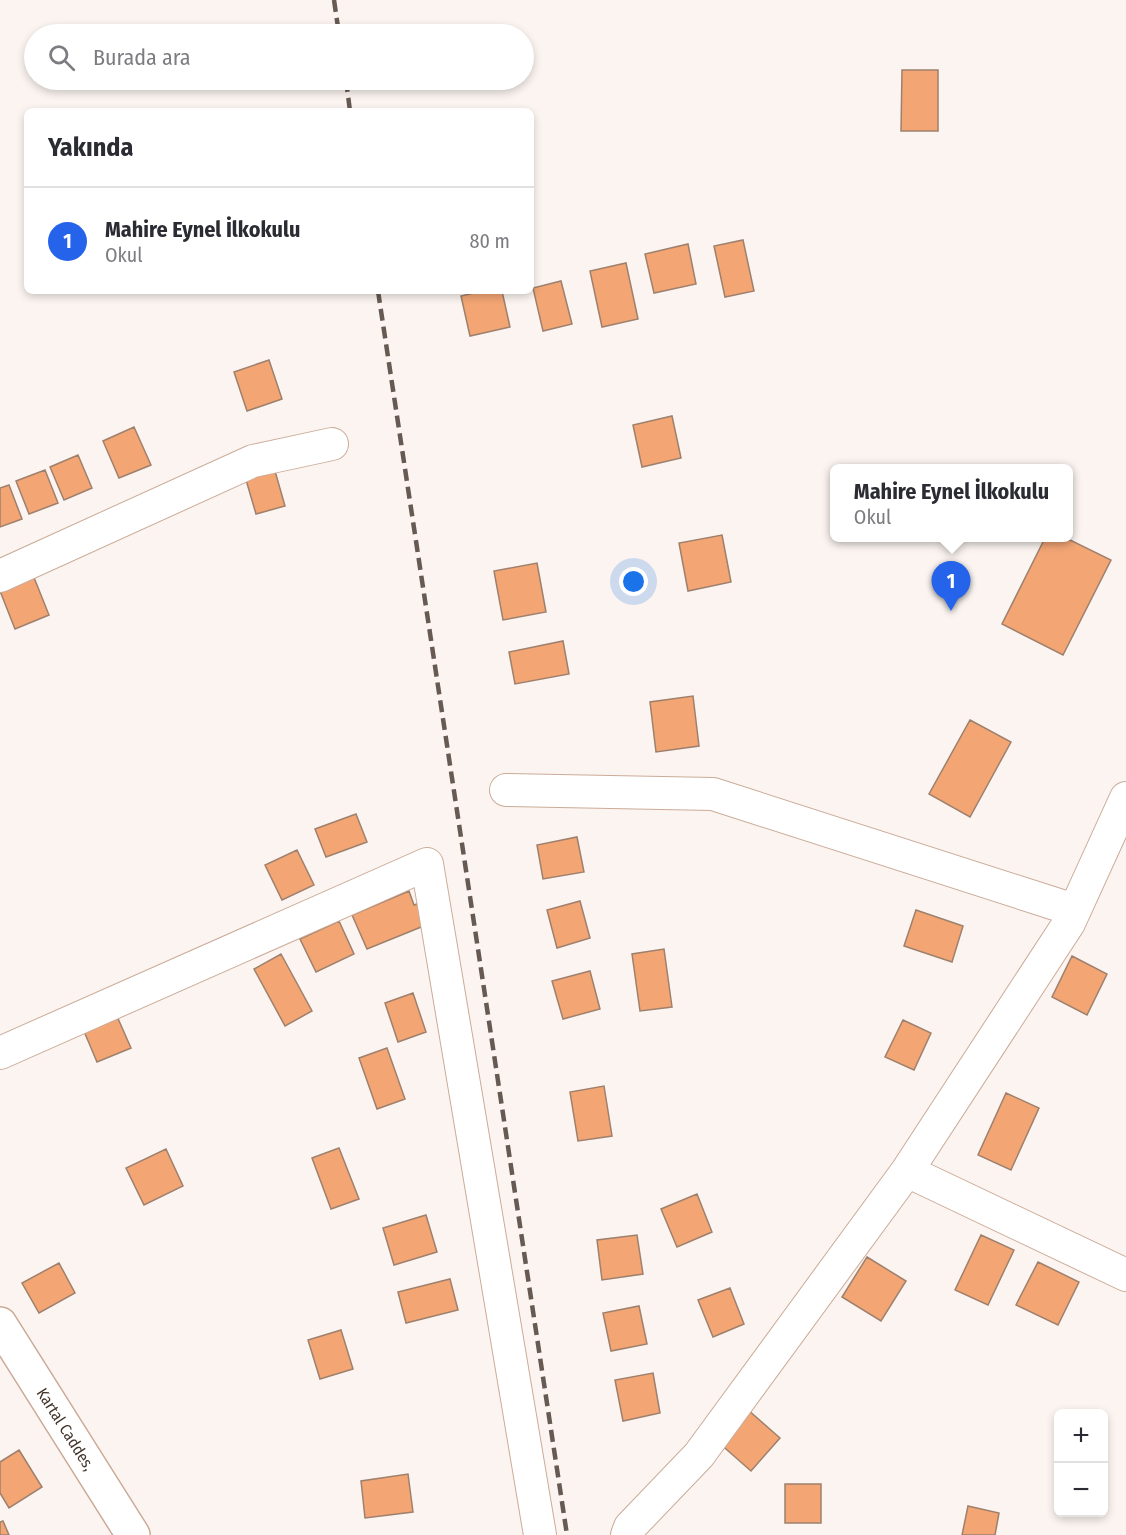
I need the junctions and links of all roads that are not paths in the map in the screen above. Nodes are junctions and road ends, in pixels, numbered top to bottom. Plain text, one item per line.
1 (332, 444) dead end
2 (0, 576) edge
3 (506, 790) dead end
4 (1126, 798) edge
5 (1074, 910) junction
6 (0, 1053) edge
7 (907, 1171) junction
8 (1126, 1275) edge
9 (0, 1324) edge
10 (133, 1535) edge
11 (540, 1535) edge
12 (627, 1535) edge

1 - 2 street
3 - 5 street
4 - 5 street
5 - 7 street
6 - 11 street
7 - 8 street
7 - 12 street
9 - 10 main road, Kartal Caddes,

